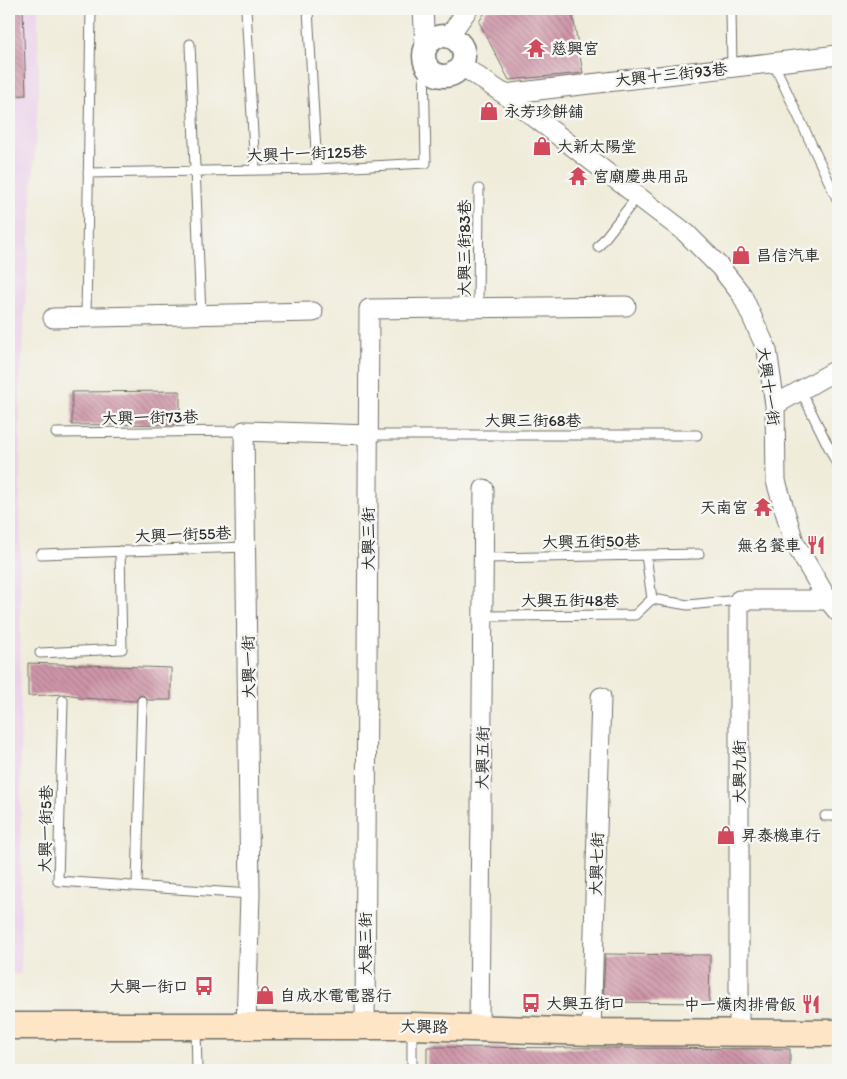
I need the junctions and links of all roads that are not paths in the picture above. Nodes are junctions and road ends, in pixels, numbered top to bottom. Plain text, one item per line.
1 (91, 9) edge
2 (246, 9) edge
3 (308, 9) edge
4 (422, 9) edge
5 (468, 9) edge
6 (731, 9) edge
7 (449, 36) junction
8 (190, 44) dead end
9 (424, 54) junction
10 (838, 55) edge
11 (773, 62) junction
12 (462, 66) junction
13 (732, 68) junction
14 (504, 94) junction
15 (317, 169) junction
16 (255, 170) junction
17 (194, 171) junction
18 (88, 173) junction
19 (479, 189) dead end
20 (636, 197) junction
21 (838, 201) edge
22 (598, 246) dead end
23 (626, 306) dead end
24 (478, 308) junction
25 (313, 312) dead end
26 (201, 314) junction
27 (86, 317) junction
28 (53, 318) dead end
29 (838, 369) edge
30 (801, 391) junction
31 (775, 406) junction
32 (244, 432) junction
33 (56, 433) dead end
34 (369, 435) junction
35 (697, 435) dead end
36 (838, 466) edge
37 (484, 489) dead end
38 (247, 547) junction
39 (120, 551) junction
40 (41, 554) dead end
41 (646, 554) junction
42 (698, 554) dead end
43 (484, 558) junction
44 (652, 599) junction
45 (739, 600) junction
46 (833, 606) edge
47 (483, 616) junction
48 (40, 654) dead end
49 (601, 696) dead end
50 (64, 700) dead end
51 (142, 701) dead end
52 (825, 816) dead end
53 (838, 816) edge
54 (137, 885) junction
55 (250, 894) junction
56 (9, 1026) edge
57 (365, 1026) junction
58 (412, 1026) junction
59 (196, 1027) junction
60 (246, 1027) junction
61 (479, 1027) junction
62 (591, 1032) junction
63 (738, 1032) junction
64 (838, 1033) edge
65 (197, 1070) edge
66 (412, 1070) edge

1 - 18 lane
2 - 16 lane
3 - 15 lane
4 - 9 street
5 - 7 street
6 - 13 lane
7 - 9 street
7 - 12 street
8 - 17 lane
9 - 12 street
9 - 15 lane, 大興十一街125巷
10 - 11 street, 大興十三街93巷
11 - 13 street, 大興十三街93巷
11 - 21 lane
12 - 14 street, 大興十一街
13 - 14 street, 大興十三街93巷
14 - 20 street, 大興十一街
15 - 16 lane, 大興十一街125巷
16 - 17 lane, 大興十一街125巷
17 - 18 lane, 大興十一街125巷
17 - 26 lane
18 - 27 lane
19 - 24 lane, 大興三街83巷
20 - 22 lane
20 - 31 street, 大興十一街
23 - 24 street, 大興三街
24 - 34 street, 大興三街
25 - 26 street
26 - 27 street
27 - 28 street
29 - 30 street
30 - 31 street
30 - 36 lane
31 - 46 street, 大興十一街
32 - 33 lane, 大興一街73巷
32 - 34 street
32 - 38 street, 大興一街
34 - 35 lane, 大興三街68巷
34 - 57 street, 大興三街
37 - 43 street, 大興五街
38 - 39 lane, 大興一街55巷
38 - 55 street, 大興一街
39 - 40 lane, 大興一街55巷
39 - 48 lane, 大興一街55巷
41 - 42 lane, 大興五街50巷
41 - 43 lane, 大興五街50巷
41 - 44 lane
43 - 47 street, 大興五街
44 - 45 lane
44 - 47 lane, 大興五街48巷
45 - 46 street
45 - 63 street, 大興九街
47 - 61 street, 大興五街
49 - 62 street, 大興七街
50 - 54 lane, 大興一街5巷
51 - 54 lane
52 - 53 lane
54 - 55 lane, 大興一街5巷
55 - 60 street, 大興一街
56 - 59 main road, 大興路
57 - 58 main road, 大興路
57 - 60 main road, 大興路
58 - 61 main road, 大興路
58 - 66 lane
59 - 60 main road, 大興路
59 - 65 lane
61 - 62 main road, 大興路
62 - 63 main road, 大興路
63 - 64 main road, 大興路

